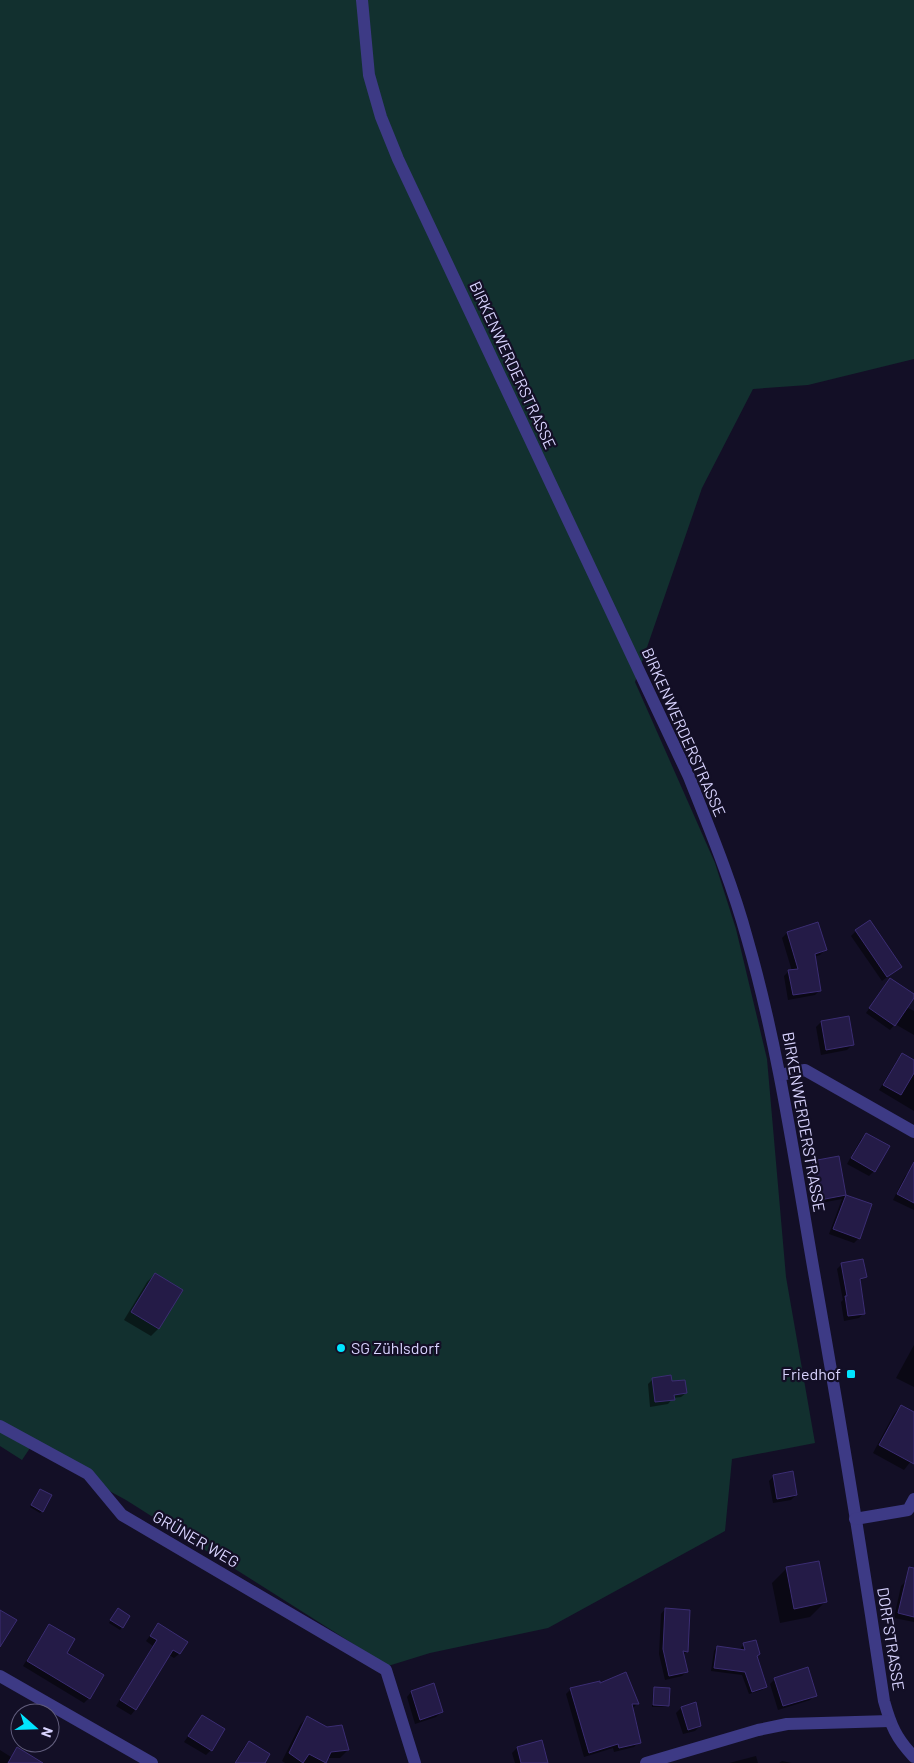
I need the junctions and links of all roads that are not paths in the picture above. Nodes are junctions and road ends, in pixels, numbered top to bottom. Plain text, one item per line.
1 (362, 0) edge
2 (780, 1075) junction
3 (914, 1132) edge
4 (0, 1426) edge
5 (914, 1499) edge
6 (855, 1518) junction
7 (0, 1676) edge
8 (890, 1721) junction
9 (914, 1757) edge
10 (152, 1763) edge
11 (415, 1763) edge
12 (646, 1763) edge

1 - 2 street, BIRKENWERDERSTRASSE
2 - 3 street
2 - 6 street, BIRKENWERDERSTRASSE
4 - 11 street, GRÜNER WEG
5 - 6 street
6 - 8 street, DORFSTRASSE
7 - 10 street
8 - 9 street, DORFSTRASSE
8 - 12 street

